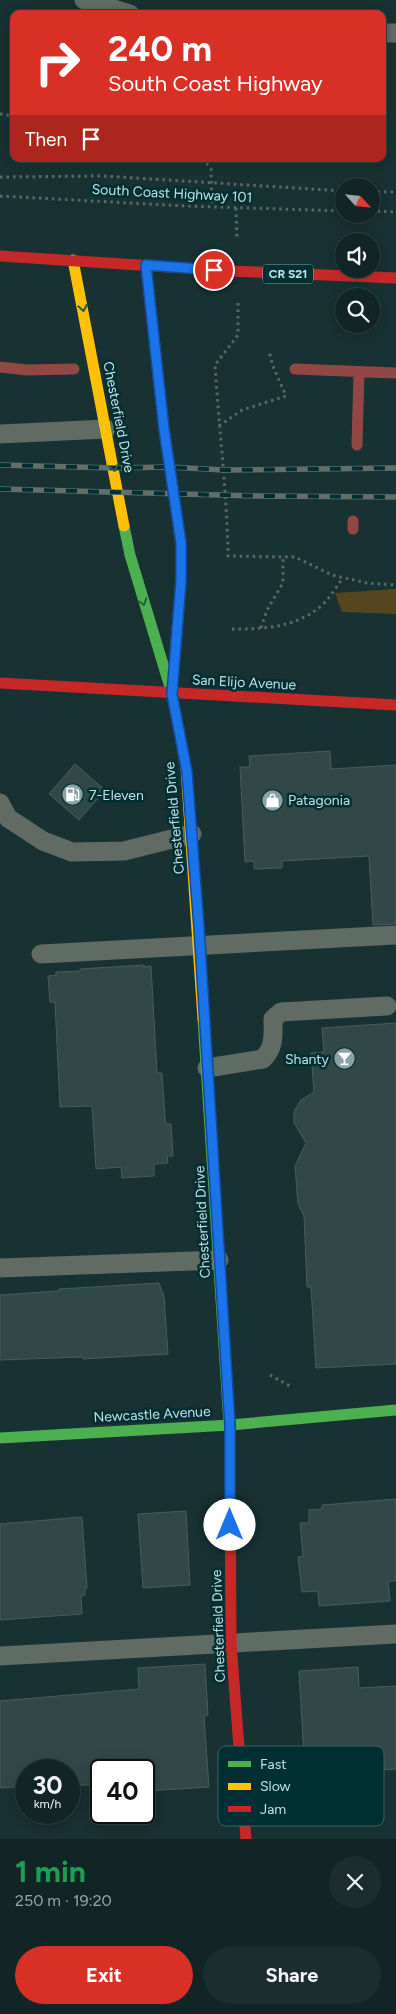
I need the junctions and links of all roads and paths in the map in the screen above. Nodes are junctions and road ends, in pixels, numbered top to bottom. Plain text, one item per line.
1 (84, 0) edge
2 (117, 10) edge
3 (202, 162) edge
4 (0, 177) edge
5 (212, 182) junction
6 (335, 190) edge
7 (380, 192) edge
8 (396, 192) edge
9 (0, 196) edge
10 (212, 207) junction
11 (335, 211) edge
12 (380, 212) edge
13 (396, 212) edge
14 (0, 256) edge
15 (74, 260) junction
16 (146, 265) junction
17 (396, 278) edge
18 (238, 335) dead end
19 (269, 350) dead end
20 (219, 426) junction
21 (106, 429) junction
22 (0, 434) edge
23 (284, 557) junction
24 (343, 578) junction
25 (396, 585) edge
26 (232, 629) dead end
27 (261, 629) junction
28 (0, 682) edge
29 (172, 694) junction
30 (396, 705) edge
31 (0, 803) edge
32 (192, 834) junction
33 (396, 936) edge
34 (200, 946) junction
35 (41, 954) dead end
36 (387, 1006) dead end
37 (207, 1068) junction
38 (219, 1260) junction
39 (0, 1268) edge
40 (396, 1410) edge
41 (230, 1425) junction
42 (0, 1438) edge
43 (396, 1634) edge
44 (232, 1643) junction
45 (0, 1656) edge
46 (239, 1746) edge
47 (245, 1826) edge
48 (246, 1839) edge

1 - 2 lane
3 - 5 path
4 - 5 path
5 - 6 path
5 - 10 path
7 - 8 path
9 - 10 path, South Coast Highway 101
10 - 11 path, South Coast Highway 101
12 - 13 path
14 - 15 main road, CR S21
15 - 16 main road, CR S21
15 -> 21 main road, Chesterfield Drive
16 - 17 main road, CR S21
16 - 29 main road, Chesterfield Drive
18 - 20 path
19 - 20 path
20 - 23 path
21 - 22 lane
21 -> 29 main road, Chesterfield Drive
23 - 24 path
23 - 27 path
24 - 25 path
24 - 27 path
26 - 27 path
28 - 29 main road, San Elijo Avenue
29 - 30 main road, San Elijo Avenue
29 - 32 main road, Chesterfield Drive
31 - 32 lane
32 - 34 main road, Chesterfield Drive
33 - 34 lane
34 - 35 lane
34 - 37 main road, Chesterfield Drive
36 - 37 lane
37 - 38 main road, Chesterfield Drive
38 - 39 lane
38 - 41 main road, Chesterfield Drive
40 - 41 main road, Newcastle Avenue
41 - 42 main road, Newcastle Avenue
41 - 44 main road, Chesterfield Drive
43 - 44 lane
44 - 45 lane
44 - 46 main road, Chesterfield Drive
47 - 48 main road, Chesterfield Drive

